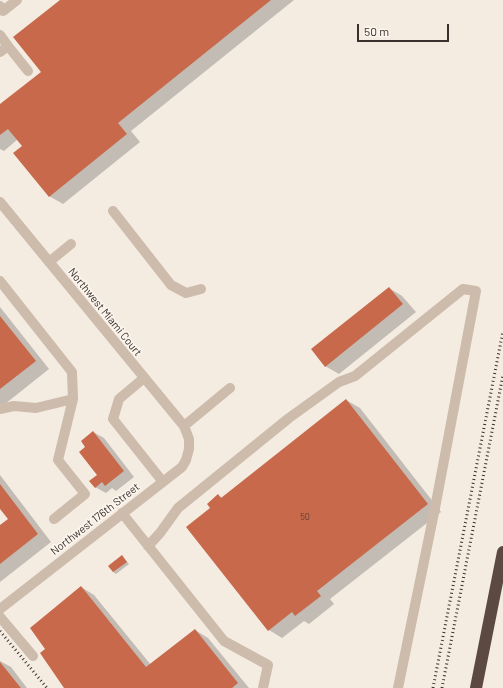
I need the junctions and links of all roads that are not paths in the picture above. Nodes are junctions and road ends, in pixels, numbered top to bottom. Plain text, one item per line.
1 (17, 0) edge
2 (1, 10) edge
3 (0, 35) edge
4 (4, 49) edge
5 (28, 71) dead end
6 (0, 202) edge
7 (113, 211) dead end
8 (71, 244) dead end
9 (49, 262) junction
10 (0, 281) edge
11 (201, 289) dead end
12 (144, 378) junction
13 (230, 388) dead end
14 (73, 399) junction
15 (0, 409) edge
16 (184, 426) junction
17 (189, 439) joint
18 (163, 482) junction
19 (122, 513) junction
20 (54, 519) dead end
21 (148, 546) junction
22 (503, 552) edge
23 (0, 608) edge
24 (0, 617) edge
25 (33, 656) dead end
26 (263, 688) edge
27 (398, 688) edge
28 (476, 688) edge

1 - 2 street
3 - 4 street
4 - 5 street
6 - 9 street, Northwest Miami Court
7 - 11 street
8 - 9 street
9 - 12 street, Northwest Miami Court
10 - 14 street
12 - 16 street, Northwest Miami Court
12 - 18 street
13 - 16 street
14 - 15 street
14 - 20 street
16 - 17 street, Northwest Miami Court
17 - 18 street, Northwest 176th Street
18 - 19 street, Northwest 176th Street
19 - 21 street
19 - 23 street, Northwest 176th Street
21 - 26 street
21 - 27 street
22 - 28 highway
24 - 25 street

